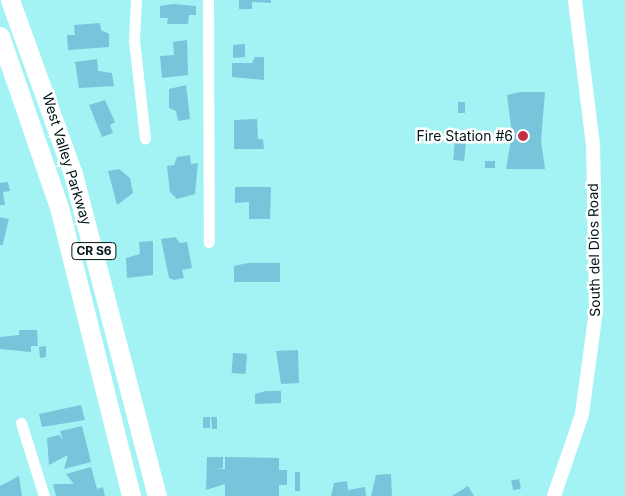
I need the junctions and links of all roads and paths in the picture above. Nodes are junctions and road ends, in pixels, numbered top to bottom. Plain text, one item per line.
1 (10, 0) edge
2 (136, 0) edge
3 (208, 0) edge
4 (575, 0) edge
5 (0, 36) edge
6 (145, 138) dead end
7 (209, 242) dead end
8 (21, 423) dead end
9 (44, 496) edge
10 (131, 496) edge
11 (157, 496) edge
12 (554, 496) edge

1 - 11 main road, West Valley Parkway / CR S6
2 - 6 street
3 - 7 street
4 - 12 street, South del Dios Road
5 - 10 main road, West Valley Parkway / CR S6
8 - 9 street

